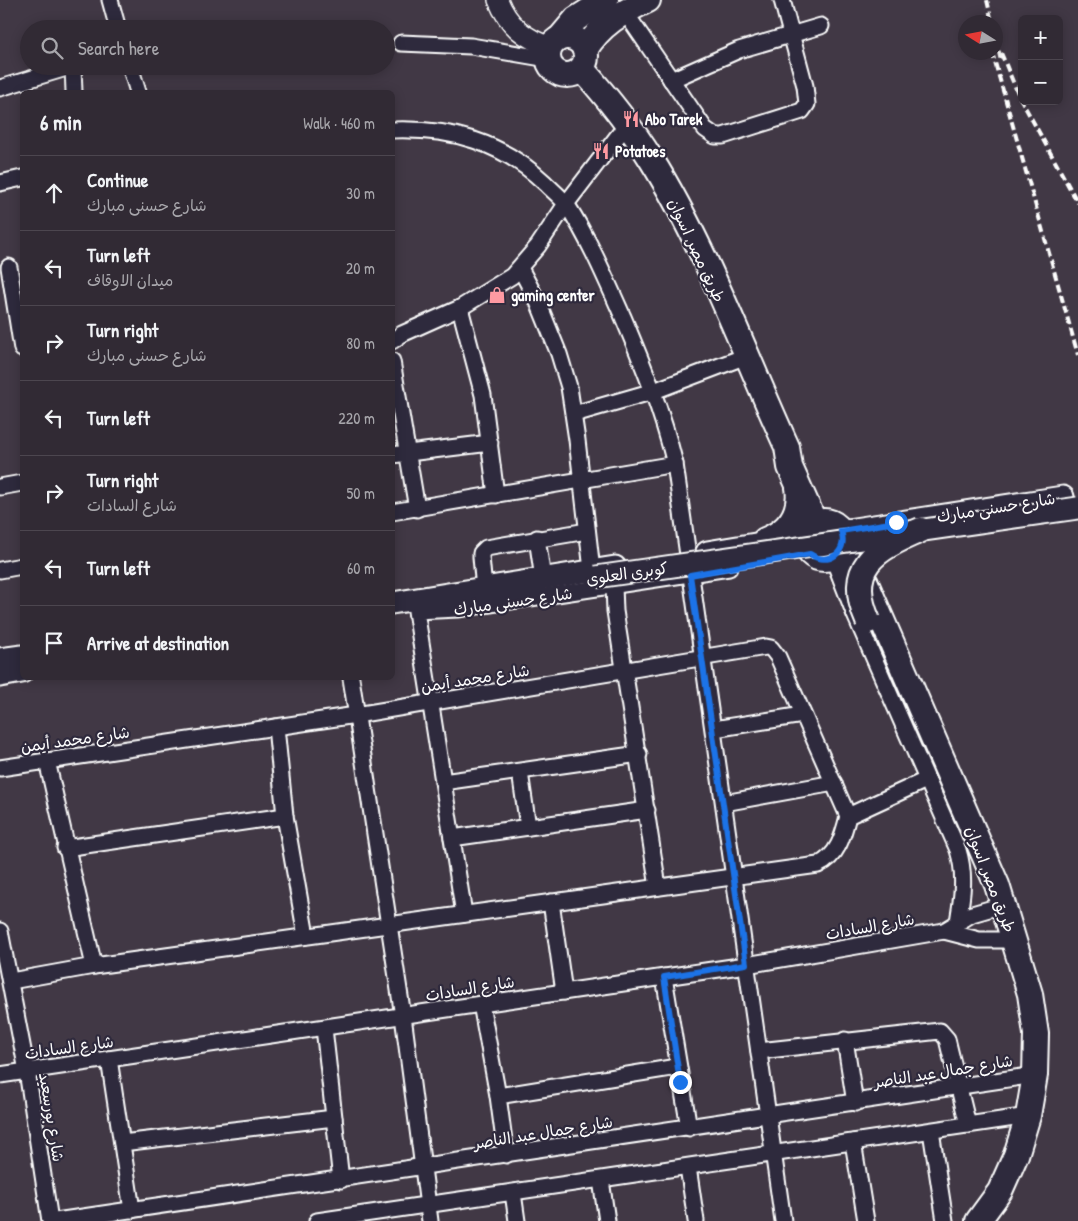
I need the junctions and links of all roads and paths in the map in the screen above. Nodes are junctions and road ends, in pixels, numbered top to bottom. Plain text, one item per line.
1 (110, 0) edge
2 (498, 0) edge
3 (648, 0) edge
4 (782, 0) edge
5 (619, 4) edge
6 (116, 20) edge
7 (821, 26) dead end
8 (791, 34) junction
9 (401, 43) dead end
10 (566, 50) junction
11 (43, 75) edge
12 (73, 75) edge
13 (133, 75) edge
14 (671, 80) junction
15 (0, 88) edge
16 (74, 90) edge
17 (137, 90) edge
18 (627, 124) junction
19 (395, 130) edge
20 (20, 178) edge
21 (0, 183) edge
22 (566, 204) junction
23 (11, 267) edge
24 (520, 268) junction
25 (460, 308) junction
26 (20, 318) edge
27 (395, 339) edge
28 (746, 356) junction
29 (654, 390) junction
30 (395, 396) edge
31 (574, 414) junction
32 (490, 443) junction
33 (787, 447) junction
34 (400, 454) edge
35 (675, 464) junction
36 (581, 480) junction
37 (20, 483) edge
38 (797, 483) junction
39 (0, 487) edge
40 (496, 495) junction
41 (1070, 502) edge
42 (417, 508) junction
43 (395, 512) edge
44 (587, 530) junction
45 (921, 530) junction
46 (537, 538) junction
47 (765, 540) junction
48 (827, 540) junction
49 (689, 565) junction
50 (20, 566) edge
51 (0, 570) edge
52 (601, 578) junction
53 (543, 579) junction
54 (484, 589) junction
55 (395, 603) edge
56 (416, 611) junction
57 (395, 614) edge
58 (20, 656) edge
59 (704, 657) junction
60 (0, 659) edge
61 (20, 672) edge
62 (626, 672) junction
63 (0, 676) edge
64 (351, 680) edge
65 (431, 703) junction
66 (802, 714) junction
67 (356, 716) junction
68 (276, 727) junction
69 (714, 729) junction
70 (639, 754) junction
71 (46, 761) junction
72 (0, 768) edge
73 (520, 772) junction
74 (926, 780) junction
75 (443, 782) junction
76 (834, 783) junction
77 (724, 803) junction
78 (647, 810) junction
79 (285, 816) junction
80 (848, 816) junction
81 (528, 827) junction
82 (452, 838) junction
83 (65, 848) junction
84 (734, 876) junction
85 (658, 887) junction
86 (1000, 895) junction
87 (551, 902) junction
88 (464, 914) junction
89 (958, 922) junction
90 (388, 924) junction
91 (0, 931) edge
92 (944, 931) junction
93 (306, 936) junction
94 (1014, 940) junction
95 (746, 964) junction
96 (94, 966) junction
97 (664, 977) junction
98 (11, 981) junction
99 (564, 992) junction
100 (481, 1004) junction
101 (403, 1016) junction
102 (324, 1028) junction
103 (845, 1040) junction
104 (759, 1051) junction
105 (109, 1059) junction
106 (677, 1067) junction
107 (27, 1071) junction
108 (0, 1075) edge
109 (1035, 1075) junction
110 (960, 1086) junction
111 (498, 1096) junction
112 (855, 1103) junction
113 (768, 1116) junction
114 (1028, 1116) junction
115 (334, 1118) junction
116 (968, 1125) junction
117 (689, 1128) junction
118 (931, 1131) junction
119 (854, 1142) junction
120 (122, 1143) junction
121 (774, 1154) junction
122 (506, 1155) junction
123 (688, 1167) junction
124 (423, 1168) junction
125 (340, 1180) junction
126 (601, 1180) junction
127 (513, 1193) junction
128 (428, 1206) junction
129 (132, 1210) junction
130 (50, 1221) edge
131 (56, 1221) edge
132 (318, 1221) edge
133 (430, 1221) edge
134 (517, 1221) edge
135 (607, 1221) edge
136 (696, 1221) edge
137 (784, 1221) edge
138 (866, 1221) edge
139 (945, 1221) edge
140 (978, 1221) edge

1 - 6 street
2 - 10 street
3 - 5 main road
4 - 8 street
5 - 10 main road
5 - 14 street
7 - 8 street
8 - 14 street
8 - 14 street
9 - 10 street
10 - 18 main road, طريق مصر, اسوان
11 - 15 street
12 - 16 street
13 - 17 street
18 - 22 street
18 - 28 main road, طريق مصر, اسوان
19 - 22 street
20 - 21 street
22 - 24 street
22 - 29 street
23 - 26 street
24 - 25 street
24 - 31 street
25 - 27 street
25 - 32 street
28 - 29 street
28 - 33 main road, طريق مصر, اسوان
29 - 31 street
29 - 35 street
30 - 34 street
31 - 36 street
32 - 34 street
32 - 40 street
33 - 38 main road, طريق مصر, اسوان
33 - 48 main road, طريق مصر, اسوان
34 - 42 street
35 - 36 street
35 - 49 street
36 - 40 street
36 - 44 street
37 - 39 street
38 - 47 main road
38 - 48 main road, طريق مصر, اسوان
40 - 42 street
41 - 45 main road, كوبرى العلوى, bridge
41 - 48 main road, شارع حسنى مبارك
42 - 43 street
44 - 46 street
44 - 52 street
45 - 52 main road, كوبرى العلوى, bridge
45 - 86 main road, bridge
46 - 53 street
46 - 54 street
47 - 48 main road, شارع حسنى مبارك
47 - 49 main road, شارع حسنى مبارك
48 - 49 street, شارع حسنى مبارك
48 - 74 street
48 - 86 main road, طريق مصر, اسوان
49 - 52 main road, شارع حسنى مبارك
49 - 59 street
50 - 51 street
52 - 53 main road, شارع حسنى مبارك
52 - 56 main road, كوبرى العلوى
52 - 62 street
53 - 54 main road, شارع حسنى مبارك
54 - 55 main road, شارع حسنى مبارك
56 - 57 main road
56 - 65 street
58 - 60 main road
59 - 62 street, شارع محمد أيمن
59 - 66 street, شارع محمد أيمن
59 - 69 street
61 - 63 main road
62 - 65 street, شارع محمد أيمن
62 - 70 street
64 - 67 street
65 - 67 street, شارع محمد أيمن
65 - 75 street
66 - 69 street
66 - 76 street, شارع محمد أيمن
67 - 68 street, شارع محمد أيمن
67 - 90 street
68 - 71 street, شارع محمد أيمن
68 - 79 street
69 - 77 street
70 - 73 street
70 - 78 street
71 - 72 street, شارع محمد أيمن
71 - 83 street
73 - 75 street
73 - 81 street
74 - 80 street
74 - 89 street
75 - 82 street
76 - 77 street
76 - 80 street, شارع محمد أيمن
77 - 84 street
78 - 81 street
78 - 85 street
79 - 83 street
79 - 93 street
80 - 84 street
81 - 82 street
82 - 88 street
83 - 96 street
84 - 85 street
84 - 95 street
85 - 87 street
86 - 89 street, شارع السادات
86 - 94 main road, طريق مصر, اسوان
87 - 88 street
87 - 99 street
88 - 90 street
89 - 92 street, شارع السادات
90 - 93 street
90 - 101 street
91 - 98 street, شارع بورسعيد
92 - 94 street, شارع السادات
92 - 95 street, شارع السادات
93 - 96 street
94 - 109 main road, طريق مصر, اسوان
95 - 97 street, شارع السادات
95 - 104 street
96 - 98 street
97 - 99 street, شارع السادات
97 - 106 street
98 - 107 street, شارع بورسعيد
99 - 100 street, شارع السادات
100 - 101 street, شارع السادات
100 - 111 street
101 - 102 street, شارع السادات
101 - 124 street
102 - 105 street, شارع السادات
102 - 115 street
103 - 104 street
103 - 110 street
103 - 112 street
104 - 113 street
105 - 107 street, شارع السادات
105 - 120 street
106 - 111 street
106 - 117 street
107 - 108 street, شارع السادات
107 - 130 street, شارع بورسعيد
109 - 110 street, شارع جمال عبد الناصر
109 - 114 main road, طريق مصر, اسوان
110 - 112 street, شارع جمال عبد الناصر
110 - 116 street
111 - 122 street
112 - 113 street, شارع جمال عبد الناصر
113 - 117 street, شارع جمال عبد الناصر
113 - 121 street
114 - 116 street
114 - 140 main road, طريق مصر, اسوان
115 - 120 street
115 - 125 street
116 - 118 street
117 - 122 street, شارع جمال عبد الناصر
118 - 119 street
118 - 139 street
119 - 121 street
119 - 138 street
120 - 129 street
121 - 123 street
121 - 137 street
122 - 124 street, شارع جمال عبد الناصر
123 - 126 street
123 - 136 street
124 - 125 street, شارع جمال عبد الناصر
124 - 128 street
125 - 129 street, شارع جمال عبد الناصر
126 - 127 street
126 - 135 street
127 - 128 street
127 - 134 street
128 - 132 street
128 - 133 street
129 - 131 street, شارع جمال عبد الناصر

